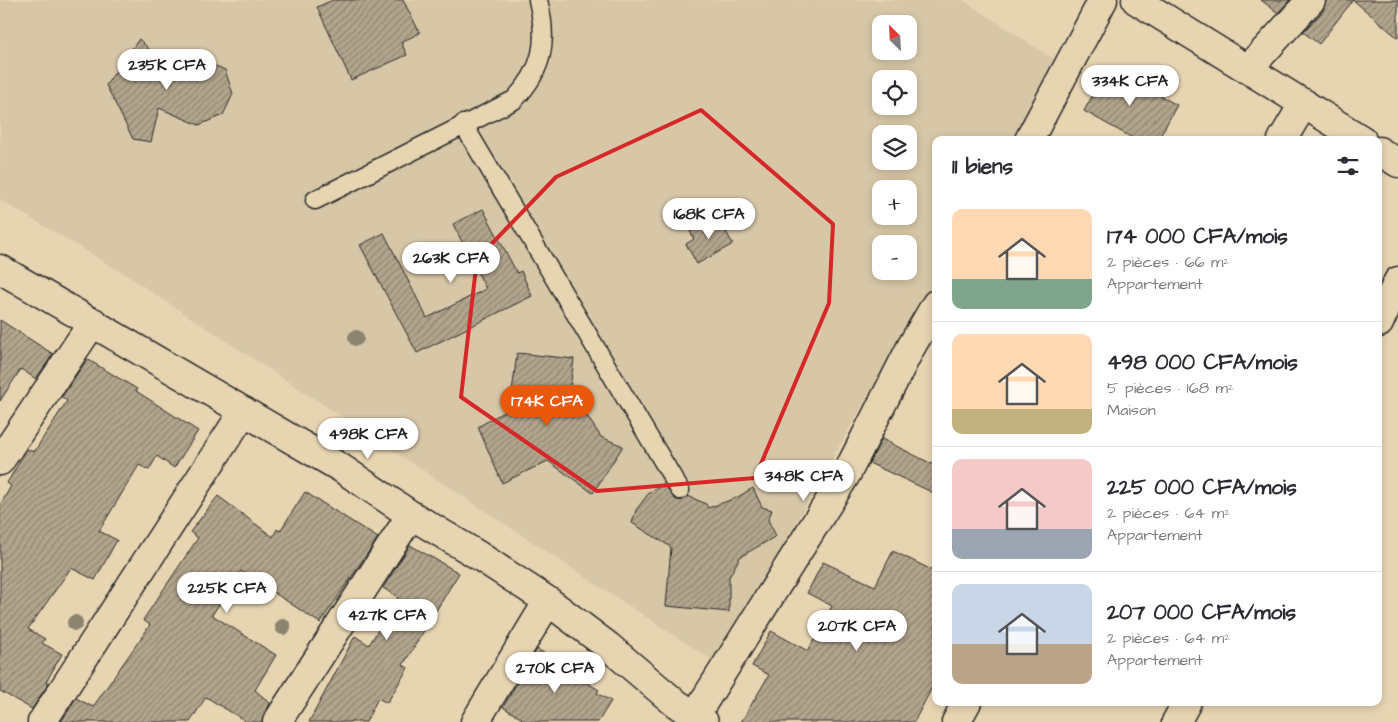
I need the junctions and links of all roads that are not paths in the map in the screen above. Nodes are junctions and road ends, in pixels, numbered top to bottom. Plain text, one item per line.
1 (538, 0) edge
2 (1103, 0) edge
3 (1136, 0) edge
4 (1311, 0) edge
5 (1248, 69) junction
6 (1304, 102) junction
7 (464, 124) junction
8 (1031, 136) edge
9 (1284, 136) edge
10 (1356, 136) edge
11 (1382, 153) edge
12 (1398, 163) edge
13 (315, 200) dead end
14 (0, 269) edge
15 (1398, 282) edge
16 (932, 311) edge
17 (1382, 317) edge
18 (93, 322) junction
19 (244, 411) junction
20 (0, 461) edge
21 (680, 490) dead end
22 (411, 515) junction
23 (548, 601) junction
24 (965, 706) edge
25 (1185, 706) edge
26 (697, 720) edge
27 (42, 722) edge
28 (277, 722) edge
29 (475, 722) edge
30 (956, 722) edge
31 (1176, 722) edge

1 - 7 lane
2 - 8 main road
3 - 5 main road
4 - 5 main road
5 - 6 main road
6 - 9 main road
6 - 10 main road
7 - 13 lane
7 - 21 lane
11 - 12 main road
14 - 18 main road
15 - 17 main road
16 - 26 main road
18 - 19 main road
18 - 20 main road
19 - 22 main road
19 - 27 main road
22 - 23 main road
22 - 28 main road
23 - 26 main road
23 - 29 main road
24 - 30 main road
25 - 31 main road

